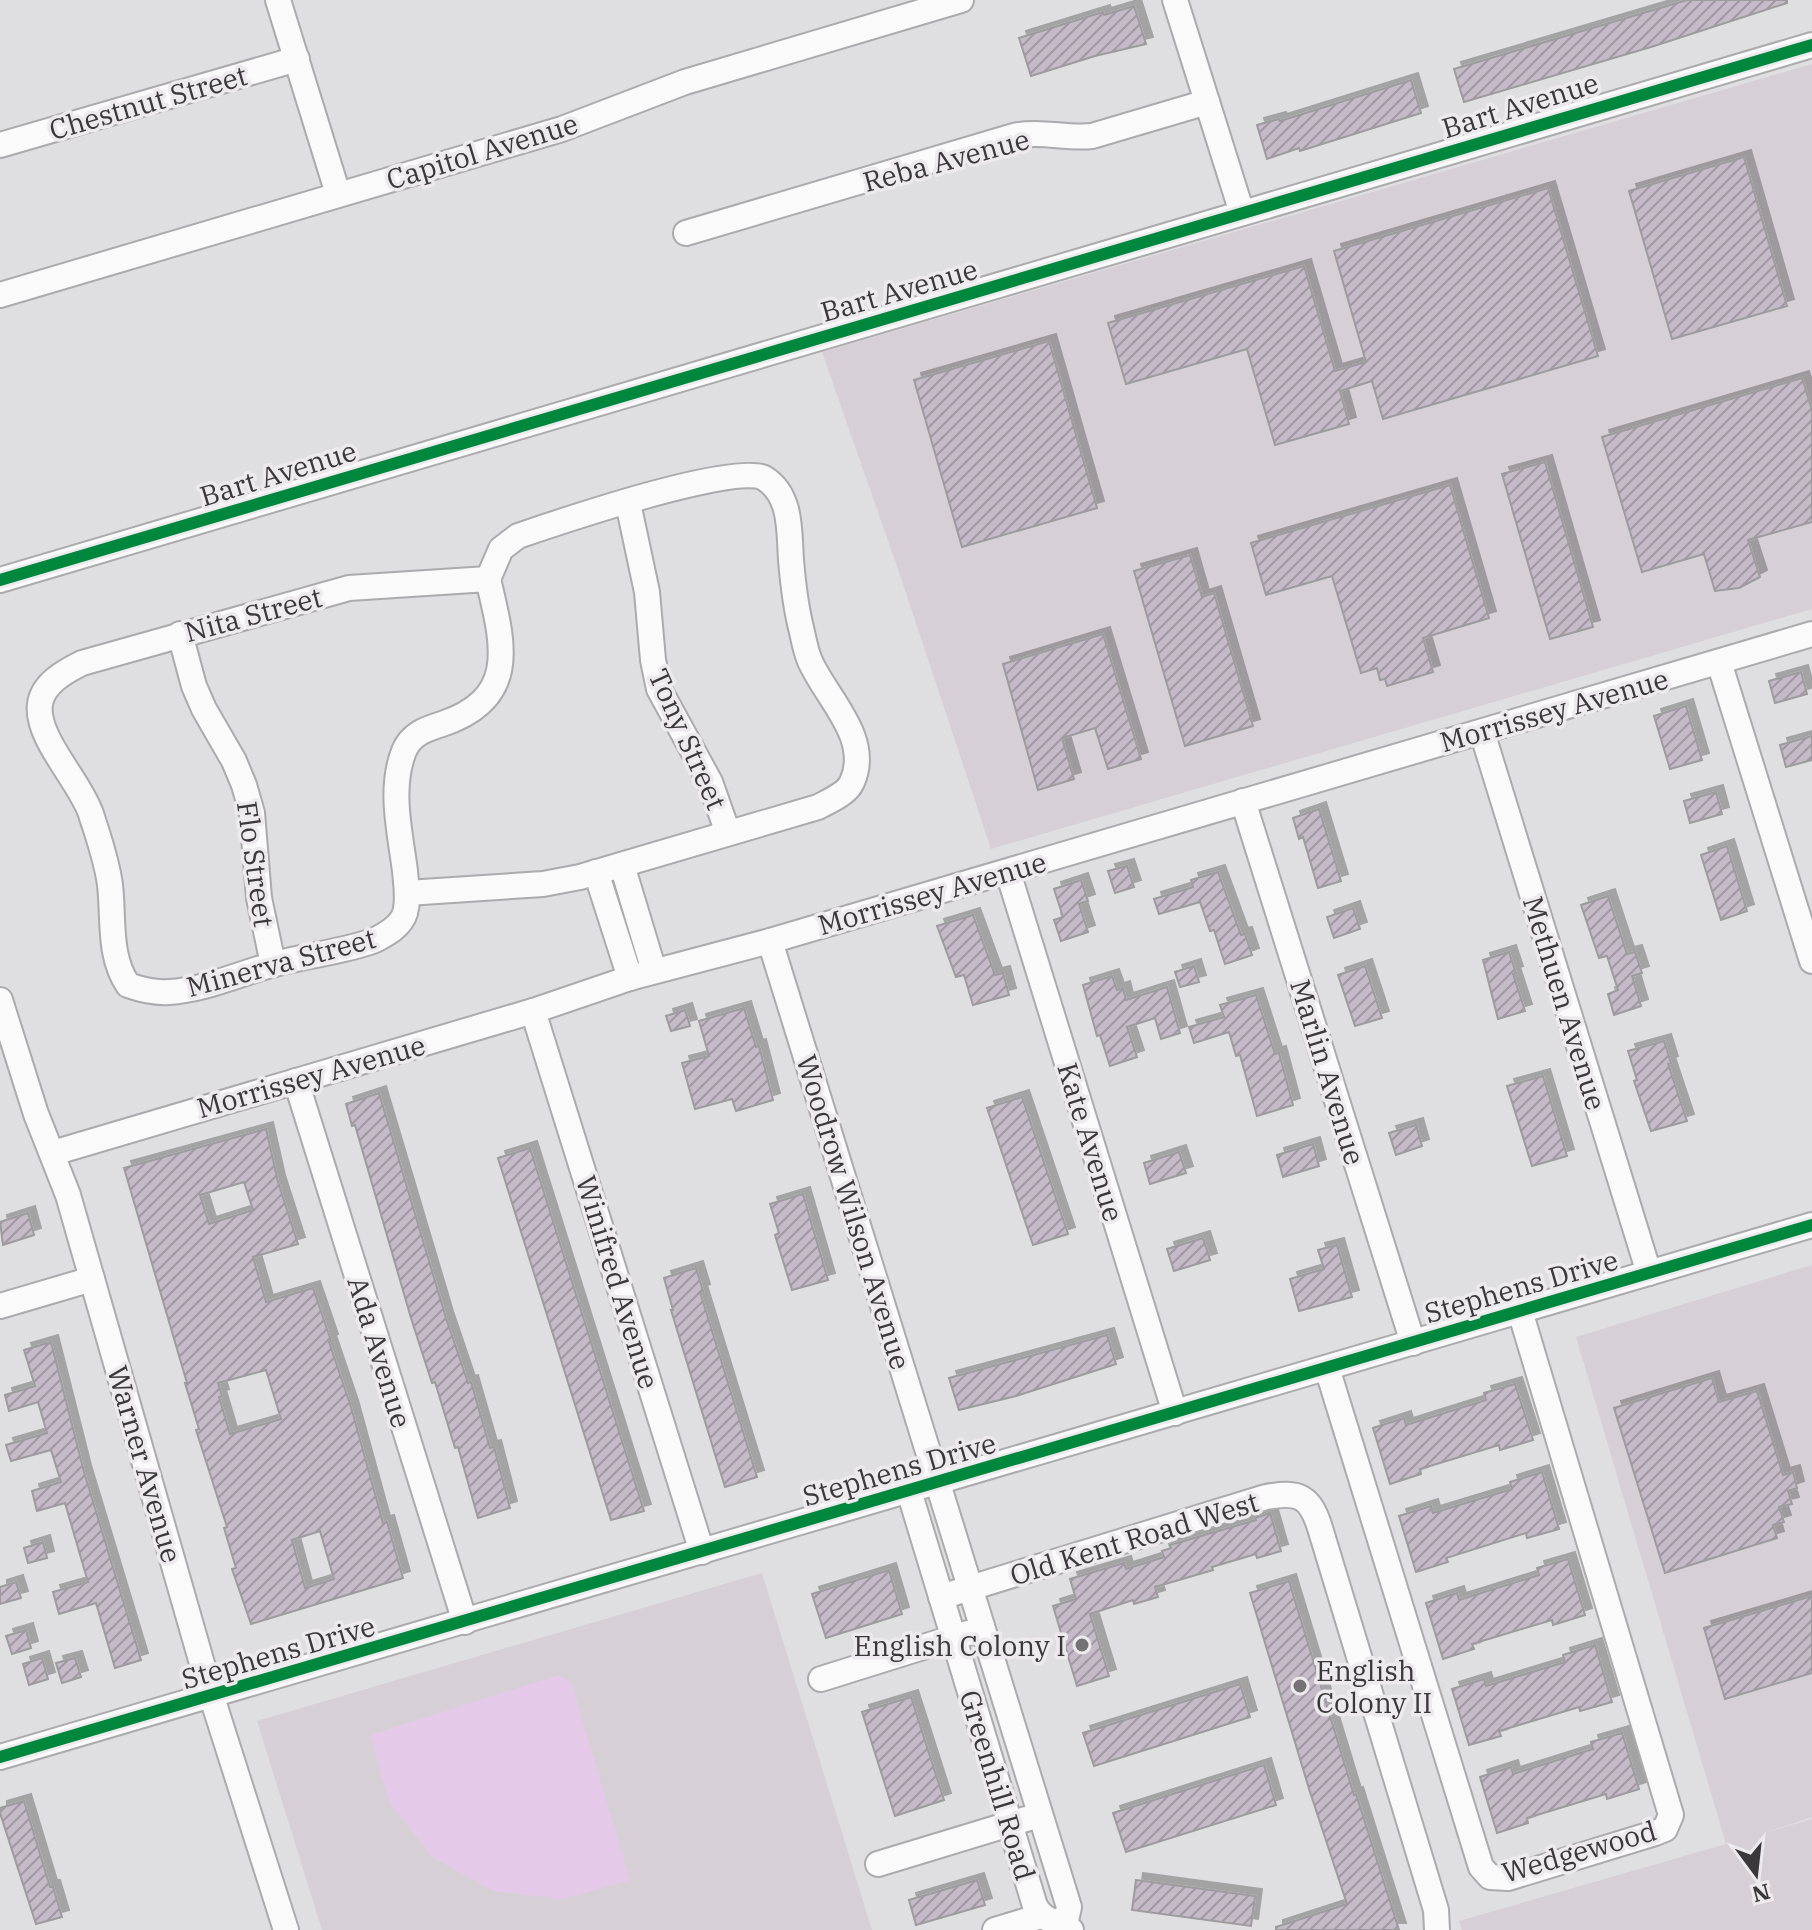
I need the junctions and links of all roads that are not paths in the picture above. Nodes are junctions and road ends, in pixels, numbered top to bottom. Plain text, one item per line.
1 (278, 0) edge
2 (961, 0) edge
3 (1175, 0) edge
4 (1812, 45) edge
5 (297, 59) junction
6 (1207, 102) junction
7 (0, 145) edge
8 (338, 194) junction
9 (1242, 213) junction
10 (686, 233) dead end
11 (0, 295) edge
12 (628, 503) junction
13 (488, 579) junction
14 (0, 580) edge
15 (180, 634) junction
16 (1812, 634) edge
17 (1719, 662) junction
18 (1482, 732) junction
19 (1243, 801) junction
20 (728, 833) junction
21 (622, 865) junction
22 (596, 872) junction
23 (1008, 872) junction
24 (407, 893) junction
25 (770, 941) junction
26 (1812, 961) edge
27 (273, 964) junction
28 (654, 971) junction
29 (630, 978) junction
30 (128, 985) joint
31 (0, 1000) edge
32 (533, 1011) junction
33 (296, 1081) junction
34 (53, 1153) junction
35 (1812, 1225) edge
36 (1649, 1273) junction
37 (92, 1279) junction
38 (0, 1306) edge
39 (1520, 1311) junction
40 (1413, 1343) junction
41 (1327, 1368) junction
42 (1175, 1413) junction
43 (938, 1482) junction
44 (909, 1491) junction
45 (702, 1552) junction
46 (969, 1588) junction
47 (941, 1597) junction
48 (465, 1622) junction
49 (982, 1629) junction
50 (953, 1638) junction
51 (821, 1679) dead end
52 (212, 1696) junction
53 (0, 1757) edge
54 (1039, 1814) junction
55 (1010, 1824) junction
56 (878, 1864) dead end
57 (1041, 1916) junction
58 (1068, 1927) edge
59 (286, 1930) edge
60 (995, 1930) edge
61 (1437, 1930) edge

1 - 5 street
2 - 8 street, Capitol Avenue
3 - 6 street
4 - 9 street, Bart Avenue
5 - 7 street, Chestnut Street
5 - 8 street
6 - 9 street
6 - 10 street, Reba Avenue
8 - 11 street, Capitol Avenue
9 - 14 street, Bart Avenue
12 - 13 street
12 - 20 street, Tony Street
12 - 20 street
13 - 15 street, Nita Street
13 - 24 street
15 - 27 street, Flo Street
15 - 30 street, Nita Street
16 - 17 street, Morrissey Avenue
17 - 18 street, Morrissey Avenue
17 - 26 street
18 - 19 street, Morrissey Avenue
18 - 36 street, Methuen Avenue
19 - 23 street, Morrissey Avenue
19 - 40 street, Marlin Avenue
20 - 21 street
21 - 22 street
21 - 28 street
22 - 24 street
22 - 29 street
23 - 25 street, Morrissey Avenue
23 - 42 street, Kate Avenue
24 - 27 street, Minerva Street
25 - 28 street, Morrissey Avenue
25 - 43 street, Woodrow Wilson Avenue
27 - 30 street, Minerva Street
28 - 29 street, Morrissey Avenue
29 - 32 street, Morrissey Avenue
31 - 34 street, Warner Avenue
32 - 33 street, Morrissey Avenue
32 - 45 street, Winifred Avenue
33 - 34 street, Morrissey Avenue
33 - 48 street, Ada Avenue
34 - 37 street, Warner Avenue
35 - 36 street, Stephens Drive
36 - 39 street, Stephens Drive
37 - 38 street
37 - 52 street, Warner Avenue
39 - 40 street, Stephens Drive
39 - 41 street, Wedgewood
40 - 41 street, Stephens Drive
41 - 42 street, Stephens Drive
42 - 43 street, Stephens Drive
43 - 44 street, Stephens Drive
43 - 46 street, Greenhill Road
44 - 45 street, Stephens Drive
44 - 47 street, Greenhill Road
45 - 48 street, Stephens Drive
46 - 47 street, Old Kent Road West
46 - 49 street, Greenhill Road
46 - 61 street, Old Kent Road West
47 - 50 street, Greenhill Road
48 - 52 street, Stephens Drive
49 - 50 street
49 - 54 street, Greenhill Road
50 - 51 street
50 - 55 street, Greenhill Road
52 - 53 street, Stephens Drive
52 - 59 street, Warner Avenue
54 - 55 street
54 - 58 street, Greenhill Road
55 - 56 street
55 - 57 street, Greenhill Road
57 - 58 street, Greenhill Road
57 - 60 street

